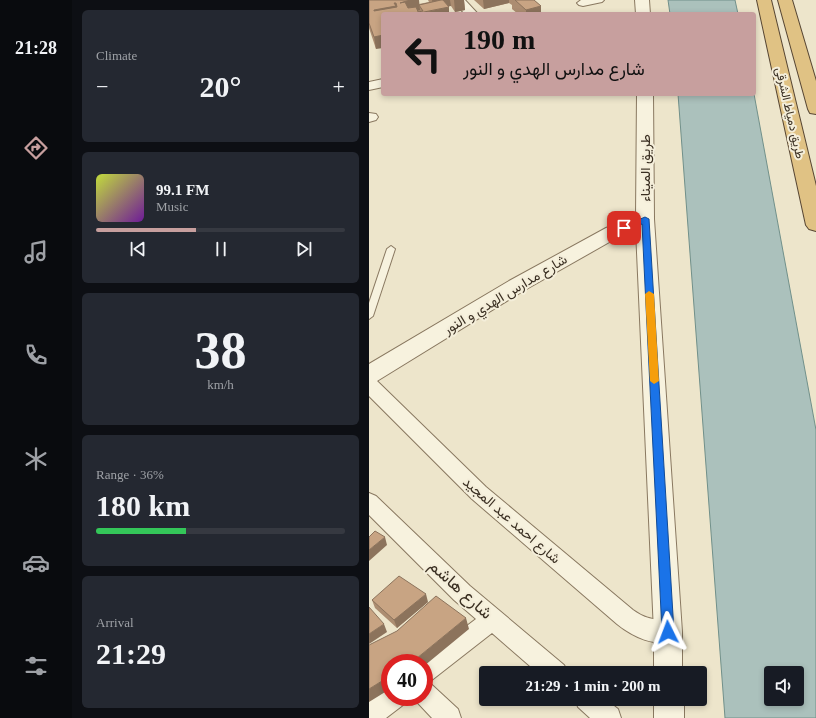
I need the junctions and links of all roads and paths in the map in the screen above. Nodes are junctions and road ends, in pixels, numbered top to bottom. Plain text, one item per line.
1 (458, 0) edge
2 (598, 0) edge
3 (642, 0) edge
4 (764, 0) edge
5 (785, 0) edge
6 (583, 3) dead end
7 (470, 12) edge
8 (643, 12) edge
9 (777, 60) junction
10 (802, 60) junction
11 (381, 83) edge
12 (369, 86) edge
13 (645, 96) edge
14 (816, 109) edge
15 (645, 219) junction
16 (816, 225) edge
17 (391, 249) dead end
18 (369, 316) edge
19 (369, 375) edge
20 (369, 385) edge
21 (369, 502) edge
22 (493, 619) junction
23 (668, 632) junction
24 (433, 666) edge
25 (548, 666) edge
26 (668, 666) edge
27 (433, 702) edge
28 (382, 706) edge
29 (595, 706) edge
30 (669, 706) edge
31 (369, 716) edge
32 (449, 718) edge
33 (609, 718) edge
34 (669, 718) edge

1 - 7 street
2 - 6 street
3 - 8 street
4 - 9 highway, طريق دمياط الشرقى
5 - 10 highway, طريق دمياط الشرقى
9 - 10 highway
9 - 16 highway, طريق دمياط الشرقى
10 - 14 highway, طريق دمياط الشرقى
11 - 12 street
13 - 15 street, طريق الميناء
15 - 19 street, شارع مدارس الهدي و النور
15 - 23 street, طريق الميناء
17 - 18 lane
20 - 23 street, شارع احمد عبد المجيد
21 - 22 street, شارع هاشم
22 - 24 street
22 - 25 street, شارع هاشم
23 - 26 street, طريق الميناء
27 - 32 street
28 - 31 street
29 - 33 street
30 - 34 street

